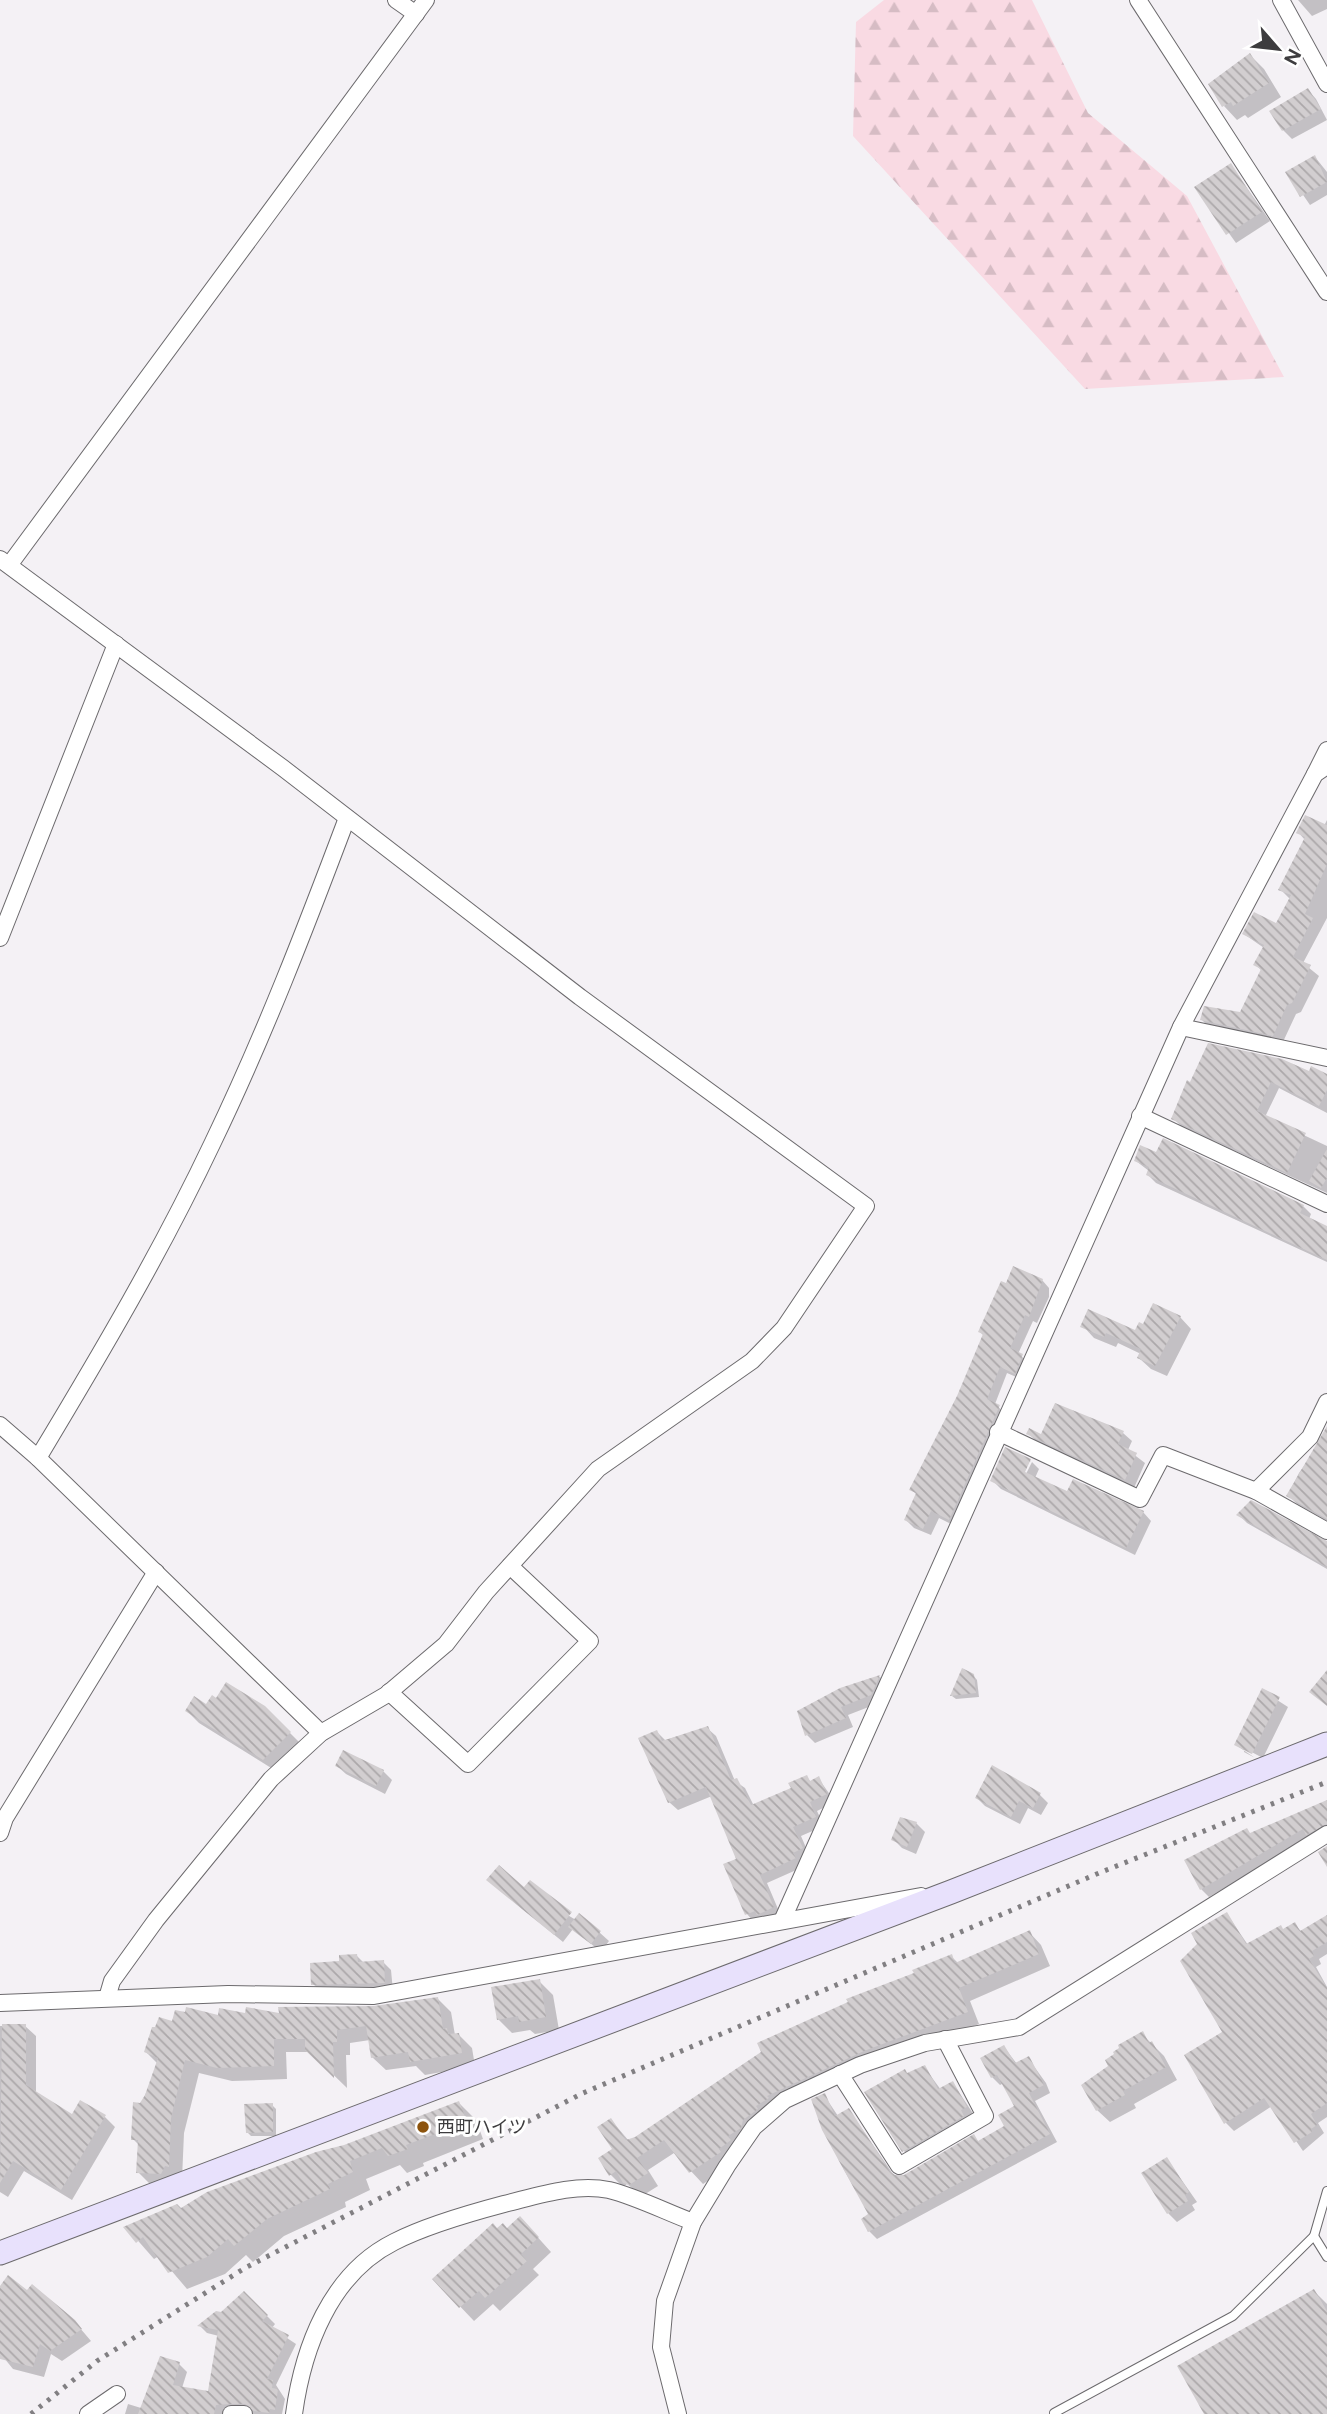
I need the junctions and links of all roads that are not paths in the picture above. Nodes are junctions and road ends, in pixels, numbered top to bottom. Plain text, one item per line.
1 (396, 0) edge
2 (426, 0) edge
3 (1138, 0) edge
4 (1281, 0) edge
5 (416, 14) junction
6 (1325, 76) edge
7 (1327, 292) edge
8 (5, 562) edge
9 (116, 643) junction
10 (1327, 750) edge
11 (1321, 770) edge
12 (347, 818) junction
13 (0, 937) edge
14 (1181, 1027) junction
15 (1327, 1058) edge
16 (1140, 1116) junction
17 (1327, 1204) edge
18 (1327, 1402) edge
19 (0, 1425) edge
20 (998, 1432) junction
21 (38, 1458) junction
22 (1256, 1491) junction
23 (1327, 1531) edge
24 (510, 1566) junction
25 (156, 1572) junction
26 (389, 1692) junction
27 (321, 1733) junction
28 (1327, 1744) edge
29 (0, 1833) edge
30 (1327, 1834) edge
31 (951, 1892) junction
32 (782, 1921) junction
33 (107, 1998) junction
34 (0, 2003) edge
35 (946, 2039) junction
36 (839, 2074) junction
37 (1327, 2191) edge
38 (693, 2222) junction
39 (1314, 2236) junction
40 (0, 2253) edge
41 (1327, 2257) edge
42 (117, 2394) dead end
43 (1054, 2413) edge
44 (88, 2414) edge
45 (231, 2414) edge
46 (244, 2414) edge
47 (294, 2414) edge
48 (678, 2414) edge

1 - 5 street
2 - 5 street
3 - 7 street
4 - 6 street
5 - 8 street
8 - 9 street
9 - 12 street
9 - 13 street
10 - 11 street
11 - 14 street
12 - 21 street
12 - 24 street
14 - 15 street
14 - 16 street
16 - 17 street
16 - 20 street
18 - 22 street
19 - 21 street
20 - 22 street
20 - 32 street
21 - 25 street
22 - 23 street
24 - 26 street
24 - 26 street
25 - 27 street
25 - 29 street
26 - 27 street
27 - 33 street
28 - 31 street
30 - 35 street
31 - 32 street
31 - 40 street
32 - 33 street
33 - 34 street
35 - 36 street
35 - 36 street
36 - 38 street
37 - 39 lane
38 - 47 street
38 - 48 street
39 - 41 lane
39 - 43 lane
42 - 44 street
45 - 46 street

